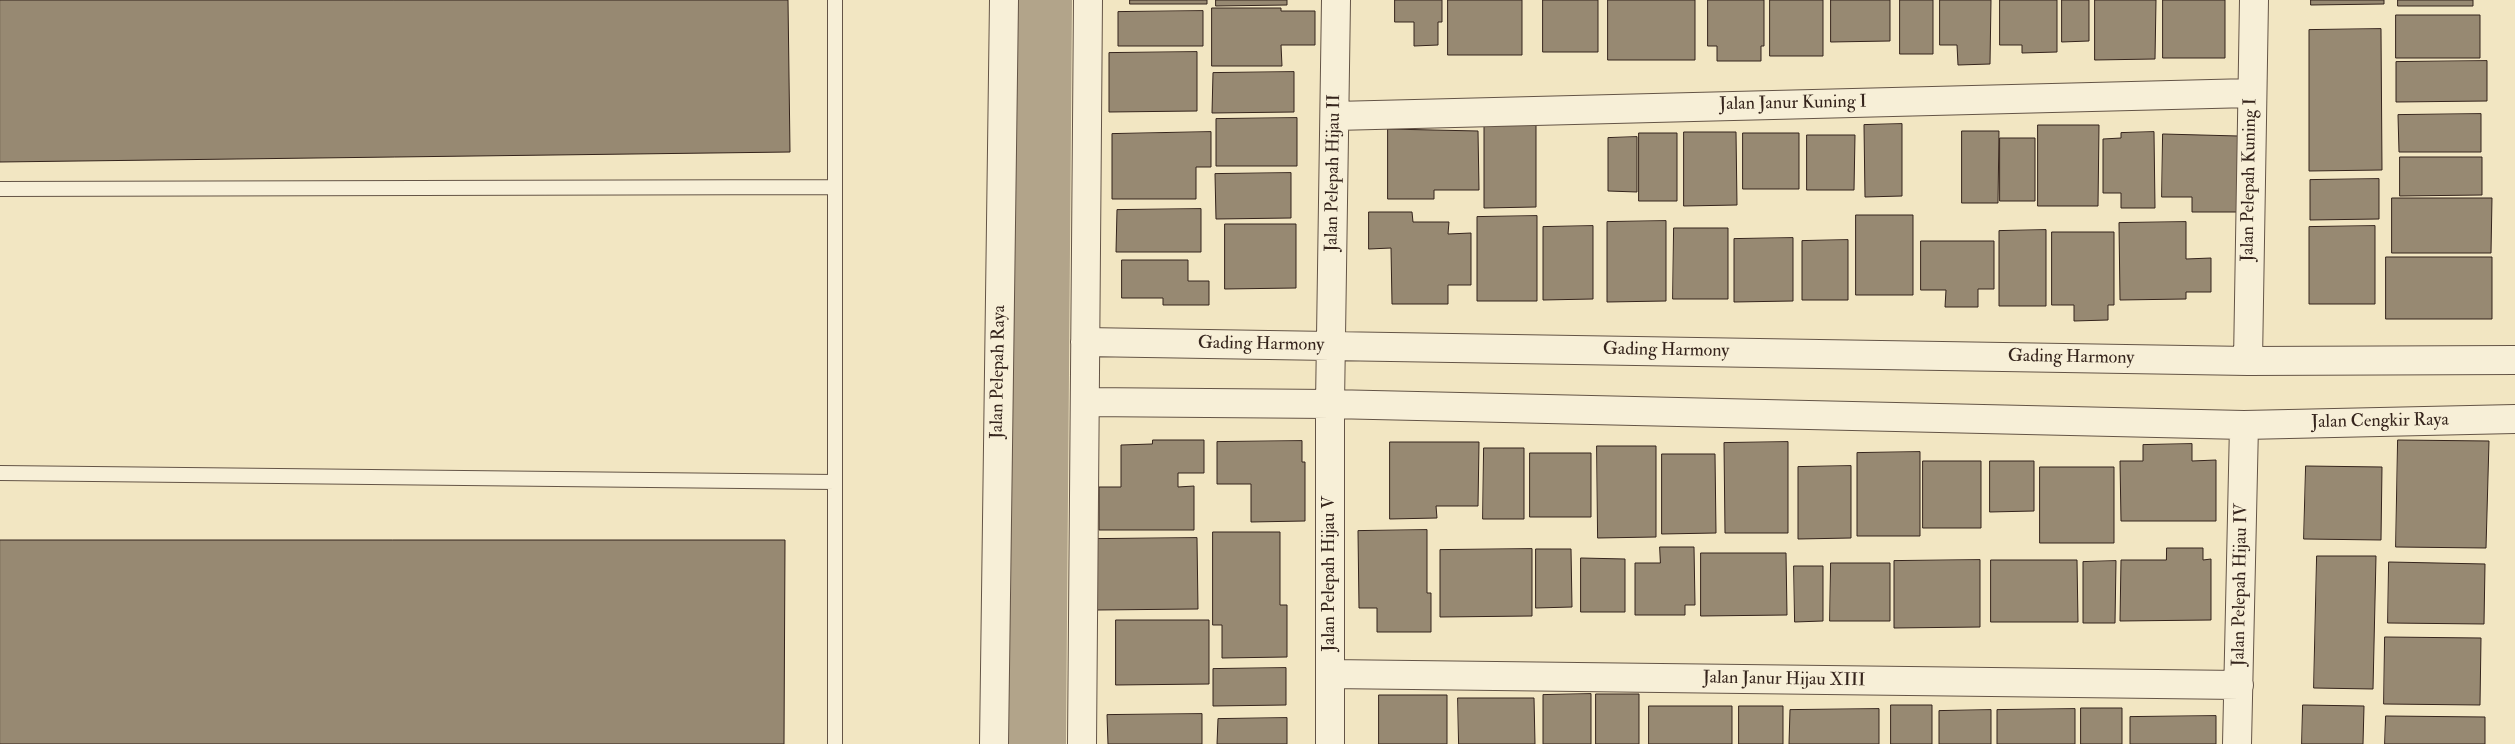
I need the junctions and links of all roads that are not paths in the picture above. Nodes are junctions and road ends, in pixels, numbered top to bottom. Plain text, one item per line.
1 (835, 0) edge
2 (1004, 0) edge
3 (1088, 0) edge
4 (1336, 0) edge
5 (2254, 0) edge
6 (2251, 93) junction
7 (1335, 116) junction
8 (835, 187) junction
9 (0, 189) edge
10 (1085, 342) junction
11 (1332, 346) junction
12 (2515, 360) edge
13 (2248, 361) junction
14 (1085, 402) junction
15 (1330, 404) junction
16 (2515, 419) edge
17 (2244, 425) junction
18 (0, 472) edge
19 (836, 482) junction
20 (1330, 674) junction
21 (2239, 686) junction
22 (835, 744) edge
23 (994, 744) edge
24 (1082, 744) edge
25 (1330, 744) edge
26 (2237, 744) edge

1 - 8 lane
2 - 23 street, Jalan Pelepah Raya
3 - 10 street
4 - 7 street, Jalan Pelepah Hijau II
5 - 6 street, Jalan Pelepah Kuning I
6 - 7 street, Jalan Janur Kuning I
6 - 13 street, Jalan Pelepah Kuning I
7 - 11 street, Jalan Pelepah Hijau II
8 - 9 lane
8 - 19 lane
10 - 11 street, Gading Harmony
10 - 14 street
11 - 13 street, Gading Harmony
11 - 15 street, Jalan Pelepah Hijau II
12 - 13 street
14 - 15 street
14 - 24 street
15 - 17 street
15 - 20 street, Jalan Pelepah Hijau V
16 - 17 street, Jalan Cengkir Raya
17 - 21 street, Jalan Pelepah Hijau IV
18 - 19 lane
19 - 22 lane
20 - 21 street, Jalan Janur Hijau XIII
20 - 25 street, Jalan Pelepah Hijau V
21 - 26 street, Jalan Pelepah Hijau IV

